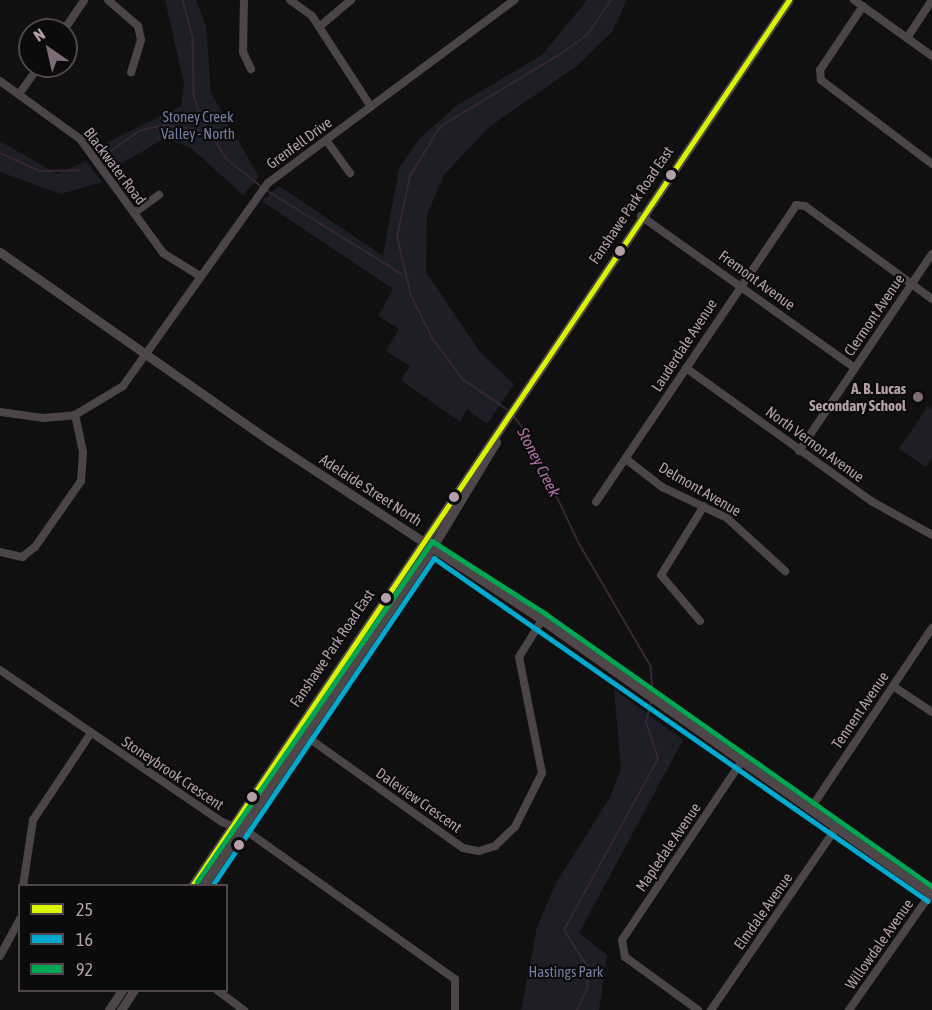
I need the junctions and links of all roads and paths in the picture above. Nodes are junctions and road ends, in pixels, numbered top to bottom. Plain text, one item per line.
1 (84, 0) edge
2 (108, 0) edge
3 (244, 0) edge
4 (290, 0) edge
5 (351, 0) edge
6 (514, 0) edge
7 (789, 0) edge
8 (854, 0) edge
9 (932, 0) edge
10 (863, 6) junction
11 (72, 18) edge
12 (319, 27) junction
13 (907, 38) junction
14 (932, 56) edge
15 (251, 69) dead end
16 (131, 73) dead end
17 (30, 78) edge
18 (0, 81) edge
19 (19, 94) junction
20 (371, 107) junction
21 (326, 140) junction
22 (932, 164) edge
23 (350, 173) dead end
24 (159, 195) dead end
25 (134, 213) junction
26 (642, 216) junction
27 (0, 252) edge
28 (932, 254) edge
29 (200, 276) junction
30 (740, 284) junction
31 (911, 284) junction
32 (932, 299) edge
33 (148, 354) junction
34 (686, 368) junction
35 (855, 368) junction
36 (0, 412) edge
37 (75, 415) junction
38 (502, 429) junction
39 (800, 451) junction
40 (626, 459) junction
41 (596, 502) dead end
42 (704, 506) junction
43 (932, 536) edge
44 (423, 542) junction
45 (432, 548) junction
46 (0, 552) edge
47 (785, 571) dead end
48 (542, 620) junction
49 (700, 621) dead end
50 (932, 628) edge
51 (0, 670) edge
52 (893, 686) junction
53 (932, 712) edge
54 (91, 734) junction
55 (303, 734) junction
56 (742, 761) junction
57 (811, 808) junction
58 (230, 826) junction
59 (837, 826) junction
60 (240, 829) junction
61 (24, 884) edge
62 (193, 884) edge
63 (204, 884) edge
64 (931, 894) edge
65 (18, 923) edge
66 (0, 956) edge
67 (121, 992) edge
68 (133, 992) edge
69 (220, 992) edge
70 (109, 1010) edge
71 (121, 1010) edge
72 (244, 1010) edge
73 (455, 1010) edge
74 (698, 1010) edge
75 (711, 1010) edge
76 (849, 1010) edge

1 - 11 street
2 - 16 street
3 - 15 street
4 - 12 street
5 - 12 street
6 - 20 street, Grenfell Drive
7 - 26 main road, Fanshawe Park Road East
8 - 10 street
9 - 13 street
10 - 13 street
10 - 22 street
12 - 20 street
13 - 14 street
17 - 19 street
18 - 19 street, Blackwater Road
19 - 25 street, Blackwater Road
20 - 21 street, Grenfell Drive
21 - 23 street
21 - 29 street, Grenfell Drive
24 - 25 street
25 - 29 street, Blackwater Road
26 - 30 street, Fremont Avenue
26 - 38 main road, Fanshawe Park Road East
27 - 33 main road, Adelaide Street North
28 - 31 street, Clermont Avenue
29 - 33 street, Grenfell Drive
30 - 31 street, Lauderdale Avenue
30 - 34 street, Lauderdale Avenue
30 - 35 street, Fremont Avenue
31 - 32 street
31 - 35 street, Clermont Avenue
33 - 37 street, Grenfell Drive
33 - 44 main road, Adelaide Street North
34 - 39 street, North Vernon Avenue
34 - 40 street, Lauderdale Avenue
35 - 39 street, Clermont Avenue
36 - 37 street
37 - 46 street
38 - 44 main road, Fanshawe Park Road East
38 - 45 main road, Fanshawe Park Road East
39 - 43 street, North Vernon Avenue
40 - 41 street, Lauderdale Avenue
40 - 42 street, Delmont Avenue
42 - 47 street, Delmont Avenue
42 - 49 street
44 - 45 main road, Adelaide Street North
44 - 58 main road, Fanshawe Park Road East
45 - 48 main road, Adelaide Street North
45 - 55 main road, Fanshawe Park Road East
48 - 55 street, Daleview Crescent
48 - 56 main road, Adelaide Street North
50 - 52 street, Tennent Avenue
51 - 54 street, Stoneybrook Crescent
52 - 53 street
52 - 57 street, Tennent Avenue
54 - 58 street, Stoneybrook Crescent
54 - 61 street
55 - 60 main road, Fanshawe Park Road East
56 - 57 main road, Adelaide Street North
56 - 74 street, Mapledale Avenue
57 - 59 main road, Adelaide Street North
58 - 60 street, Stoneybrook Crescent
58 - 62 main road, Fanshawe Park Road East
59 - 64 main road, Adelaide Street North
59 - 75 street, Elmdale Avenue
60 - 63 main road, Fanshawe Park Road East
60 - 73 street, Stoneybrook Crescent
64 - 76 street, Willowdale Avenue
65 - 66 street
67 - 70 main road
68 - 71 main road
69 - 72 street

